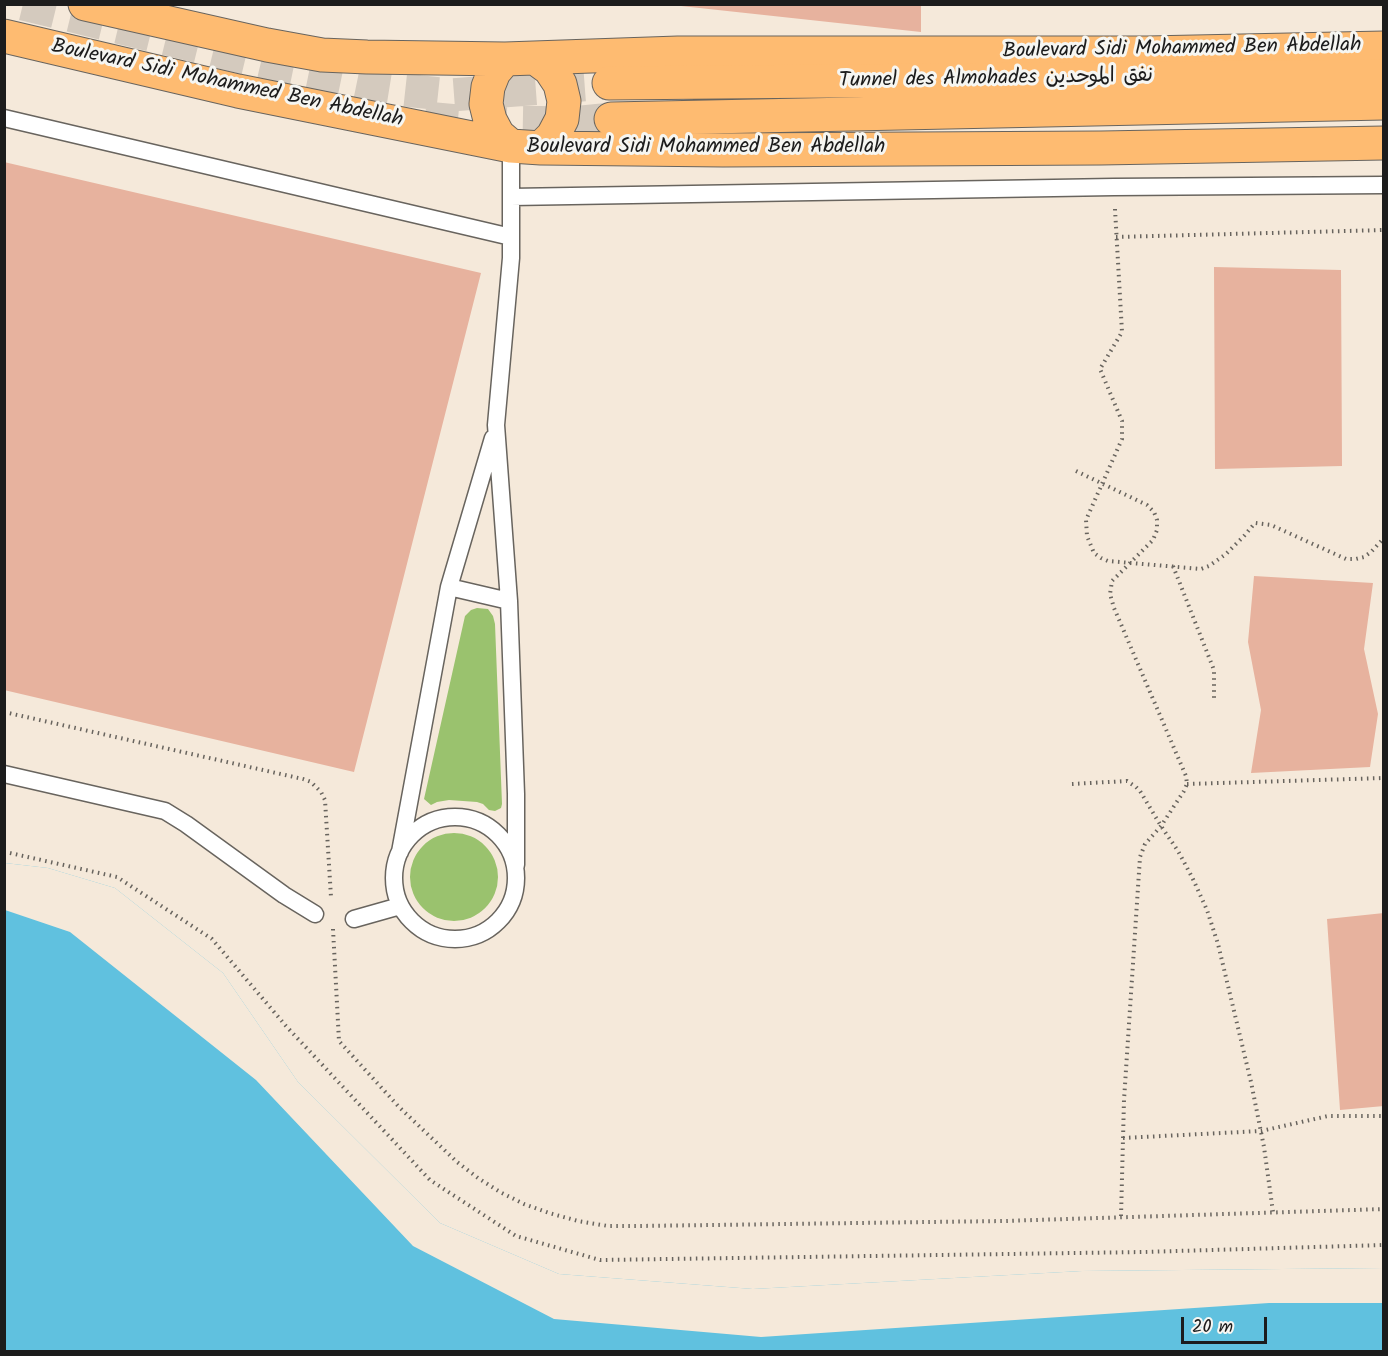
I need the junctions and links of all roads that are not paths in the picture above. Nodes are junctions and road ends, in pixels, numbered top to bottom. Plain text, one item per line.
1 (85, 4) edge
2 (4, 36) edge
3 (1383, 48) edge
4 (520, 58) junction
5 (1383, 76) edge
6 (609, 83) tunnel mouth
7 (1383, 104) edge
8 (4, 118) edge
9 (611, 119) tunnel mouth
10 (1383, 143) edge
11 (526, 147) junction
12 (1383, 185) edge
13 (511, 197) junction
14 (511, 237) junction
15 (496, 425) junction
16 (449, 587) junction
17 (509, 601) junction
18 (4, 774) edge
19 (400, 852) junction
20 (516, 865) junction
21 (400, 906) junction
22 (315, 914) dead end
23 (354, 919) dead end

1 - 4 main road, Boulevard Sidi Mohammed Ben Abdellah
2 - 11 main road, Boulevard Sidi Mohammed Ben Abdellah
3 - 4 main road, Boulevard Sidi Mohammed Ben Abdellah
4 - 11 main road
4 - 11 main road
5 - 6 main road, Tunnel des Almohades نفق الموحدين
7 - 9 main road, Tunnel des Almohades نفق الموحدين
8 - 14 lane
10 - 11 main road, Boulevard Sidi Mohammed Ben Abdellah
11 - 13 lane
12 - 13 lane
13 - 14 lane
14 - 15 lane
15 - 16 lane
15 - 17 lane
16 - 17 lane
16 - 19 lane
17 - 20 lane
18 - 22 lane
19 - 20 lane
19 - 21 lane
20 - 21 lane
21 - 23 lane

